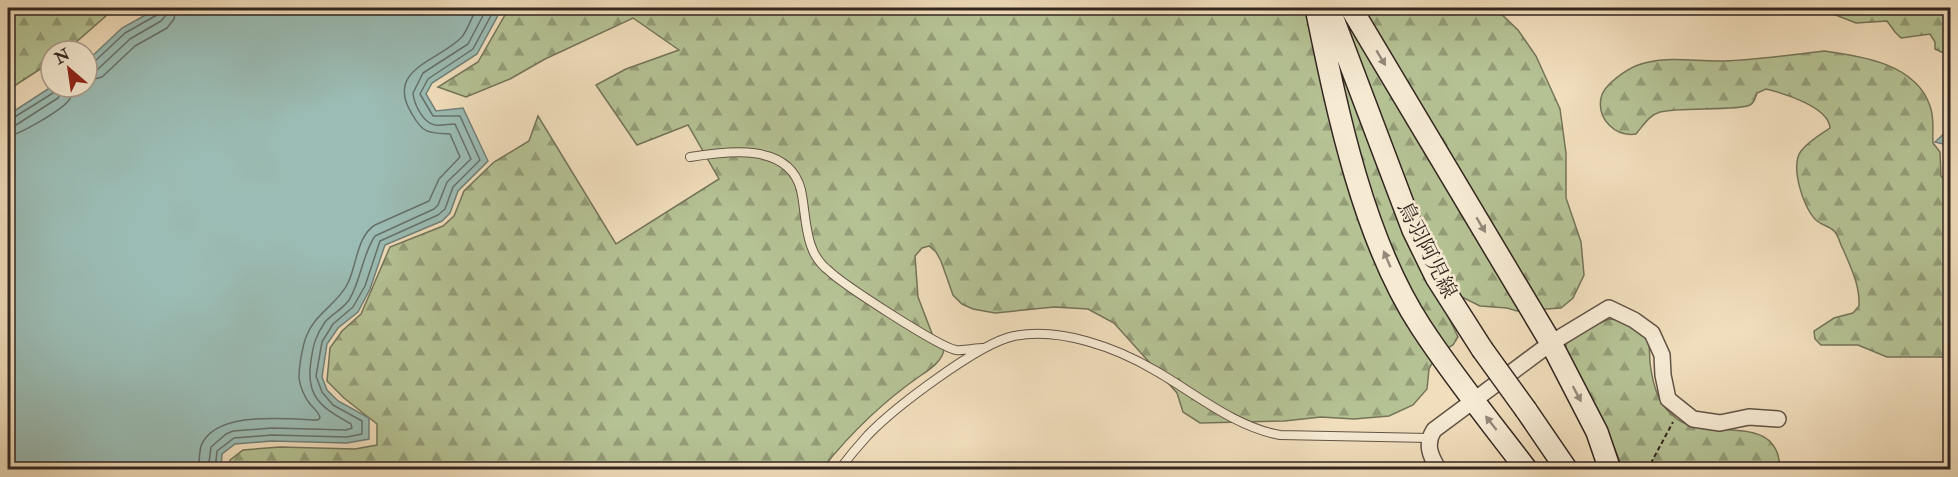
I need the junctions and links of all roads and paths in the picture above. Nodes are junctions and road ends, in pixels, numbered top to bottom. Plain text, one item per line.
1 (1316, 8) edge
2 (1329, 8) edge
3 (1351, 8) edge
4 (690, 158) dead end
5 (1551, 343) junction
6 (985, 348) junction
7 (1473, 400) junction
8 (1679, 409) junction
9 (1778, 419) dead end
10 (1429, 438) junction
11 (839, 470) edge
12 (1438, 470) edge
13 (1527, 470) edge
14 (1567, 470) edge
15 (1610, 470) edge
16 (1657, 470) edge

7 -> 1 main road
2 - 14 main road, 鳥羽阿児線, bridge
3 -> 5 main road
4 - 6 lane
5 - 7 street
5 - 8 street
5 -> 15 main road
6 - 10 lane
6 - 11 lane
7 - 10 street
13 -> 7 main road
8 - 9 street
8 - 16 path
10 - 12 street

